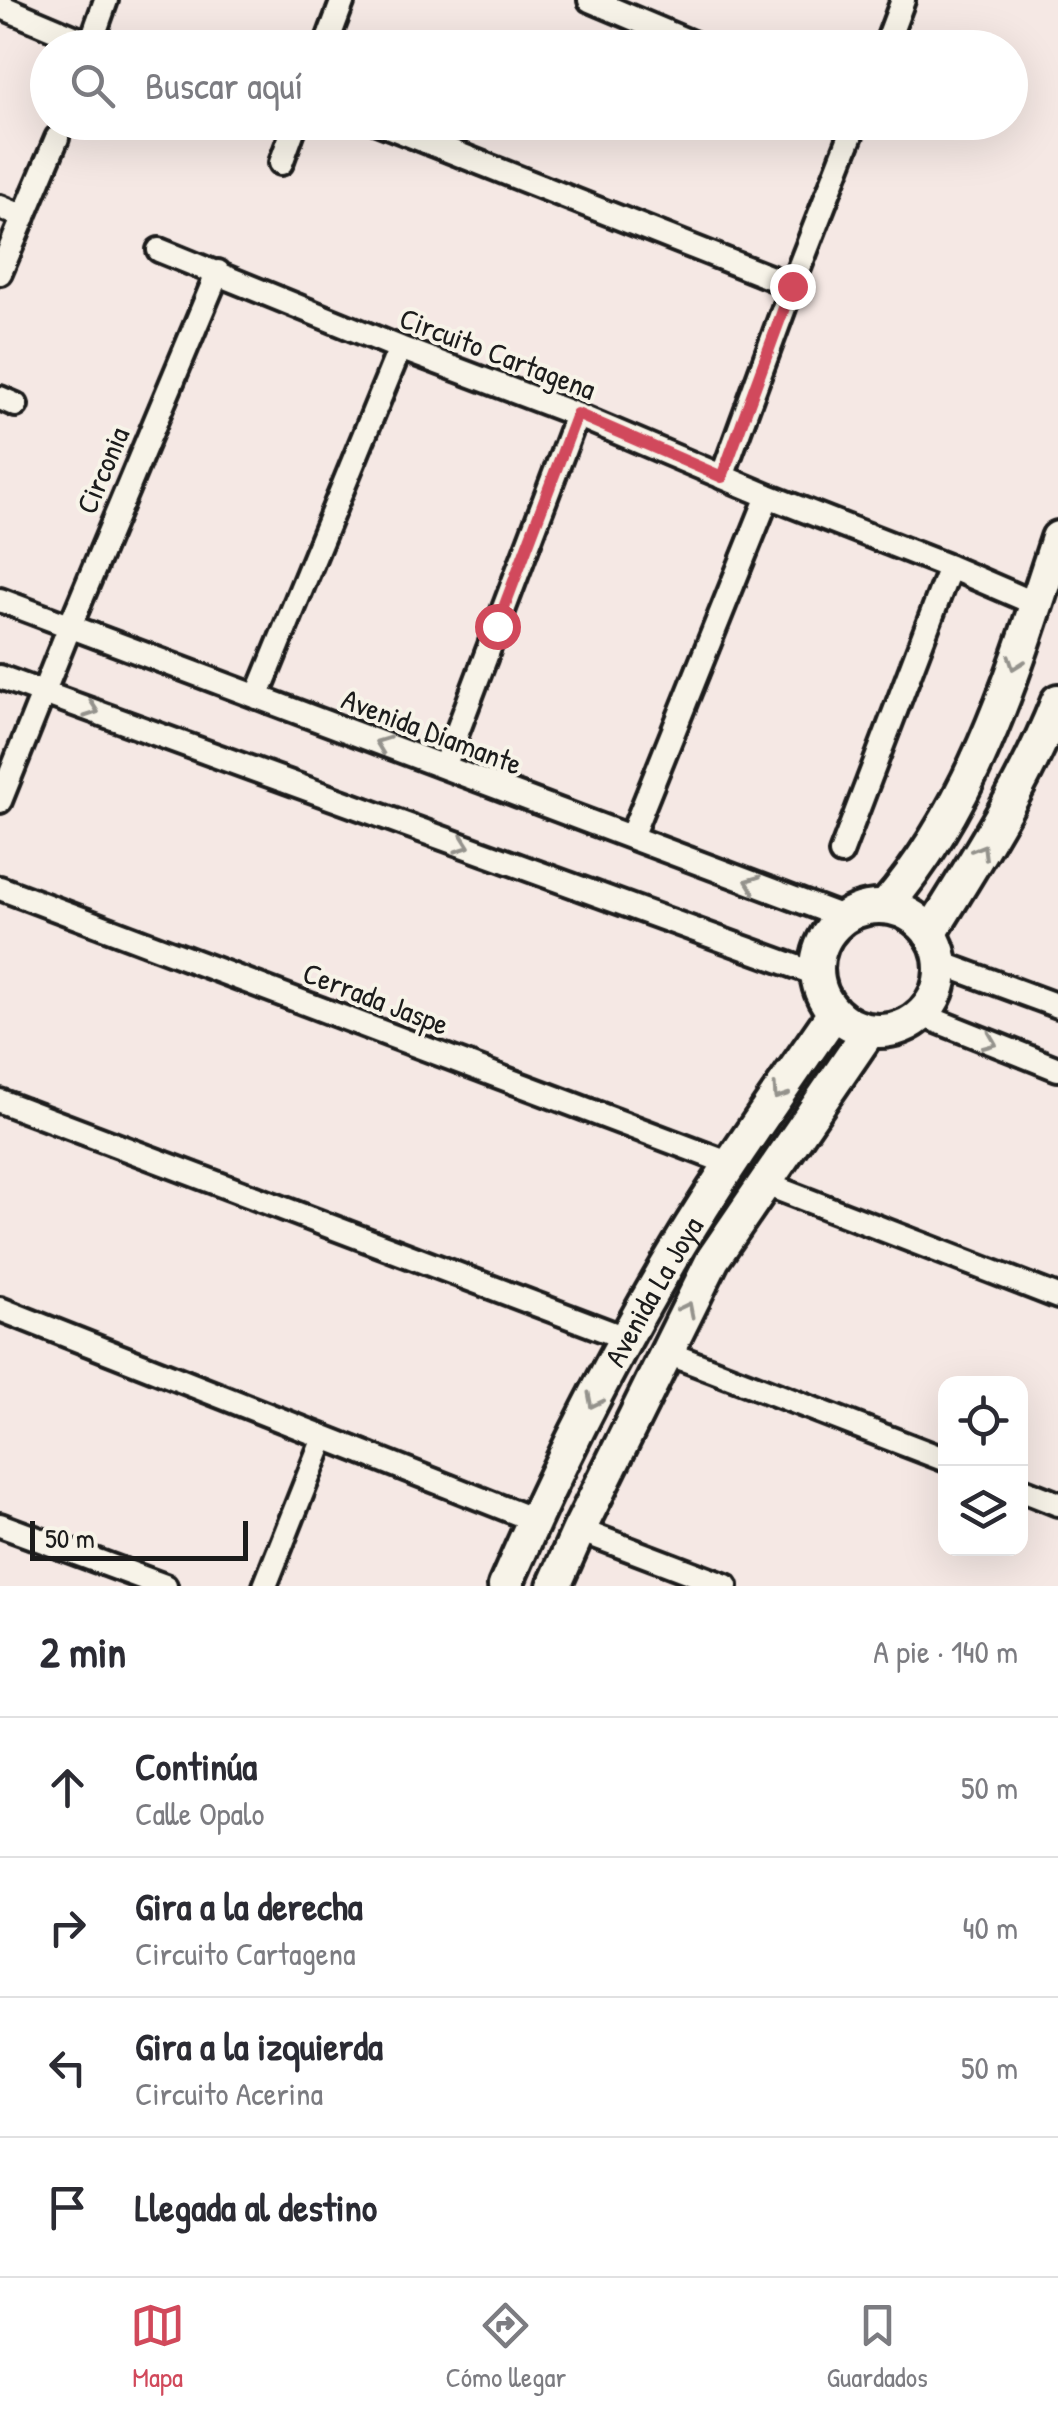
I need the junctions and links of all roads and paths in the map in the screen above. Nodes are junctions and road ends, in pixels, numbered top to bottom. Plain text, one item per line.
1 (106, 0) edge
2 (343, 0) edge
3 (590, 0) edge
4 (903, 0) edge
5 (0, 6) edge
6 (53, 30) edge
7 (95, 30) edge
8 (332, 30) edge
9 (661, 30) edge
10 (892, 30) edge
11 (56, 140) edge
12 (289, 140) edge
13 (423, 140) edge
14 (849, 140) edge
15 (280, 163) dead end
16 (0, 207) edge
17 (24, 217) junction
18 (159, 250) dead end
19 (218, 272) junction
20 (0, 273) edge
21 (792, 286) junction
22 (400, 348) junction
23 (577, 414) junction
24 (722, 477) junction
25 (768, 496) junction
26 (1058, 538) edge
27 (950, 567) junction
28 (0, 600) edge
29 (1036, 604) junction
30 (70, 626) junction
31 (0, 676) edge
32 (42, 692) junction
33 (257, 697) junction
34 (1058, 700) edge
35 (444, 767) junction
36 (0, 801) edge
37 (632, 838) junction
38 (841, 853) dead end
39 (0, 888) edge
40 (886, 907) junction
41 (843, 917) junction
42 (936, 948) junction
43 (816, 974) junction
44 (1056, 998) edge
45 (834, 1013) junction
46 (922, 1015) junction
47 (869, 1031) junction
48 (1058, 1069) edge
49 (0, 1101) edge
50 (731, 1164) junction
51 (762, 1183) junction
52 (1058, 1297) edge
53 (0, 1309) edge
54 (625, 1338) junction
55 (665, 1352) junction
56 (324, 1437) junction
57 (938, 1457) edge
58 (1028, 1493) edge
59 (1058, 1504) edge
60 (534, 1520) junction
61 (0, 1525) edge
62 (579, 1530) junction
63 (165, 1586) edge
64 (265, 1586) edge
65 (506, 1586) edge
66 (554, 1586) edge
67 (726, 1586) edge

1 - 7 street
2 - 8 street
3 - 9 street
4 - 10 street
5 - 6 street
11 - 17 street
12 - 15 street
13 - 21 street
14 - 21 street
16 - 17 street
17 - 20 street
18 - 19 street, Circuito Cartagena
19 - 22 street, Circuito Cartagena
19 - 30 street, Circonia
21 - 24 street
22 - 23 street, Circuito Cartagena
22 - 33 street
23 - 24 street, Circuito Cartagena
23 - 35 street
24 - 25 street, Circuito Cartagena
25 - 27 street, Circuito Cartagena
25 - 37 street
26 - 29 street
27 - 29 street, Circuito Cartagena
27 - 38 street
28 - 30 street, Avenida Diamante
29 -> 40 street
30 - 32 street, Circonia
30 - 33 street, Avenida Diamante
31 - 32 street
32 - 36 street
32 -> 43 street
35 -> 33 street, Avenida Diamante
42 -> 34 street
35 - 37 street, Avenida Diamante
41 -> 37 street, Avenida Diamante
39 - 50 street, Cerrada Jaspe
40 - 41 street
40 - 42 street
41 - 43 street
42 - 44 street
42 - 46 street
43 - 45 street
45 - 47 street
45 -> 50 street, Avenida La Joya
46 - 47 street
46 -> 48 street
47 - 51 street, Avenida La Joya
49 - 54 street
50 - 54 street, Avenida La Joya
51 - 52 street
55 -> 51 street, Avenida La Joya
53 - 56 street
54 -> 60 street, Avenida La Joya
55 - 57 street
55 - 62 street, Avenida La Joya
56 - 60 street
56 - 64 street
58 - 59 street
60 - 65 street, Avenida La Joya
61 - 63 street
62 - 66 street, Avenida La Joya
62 - 67 street

